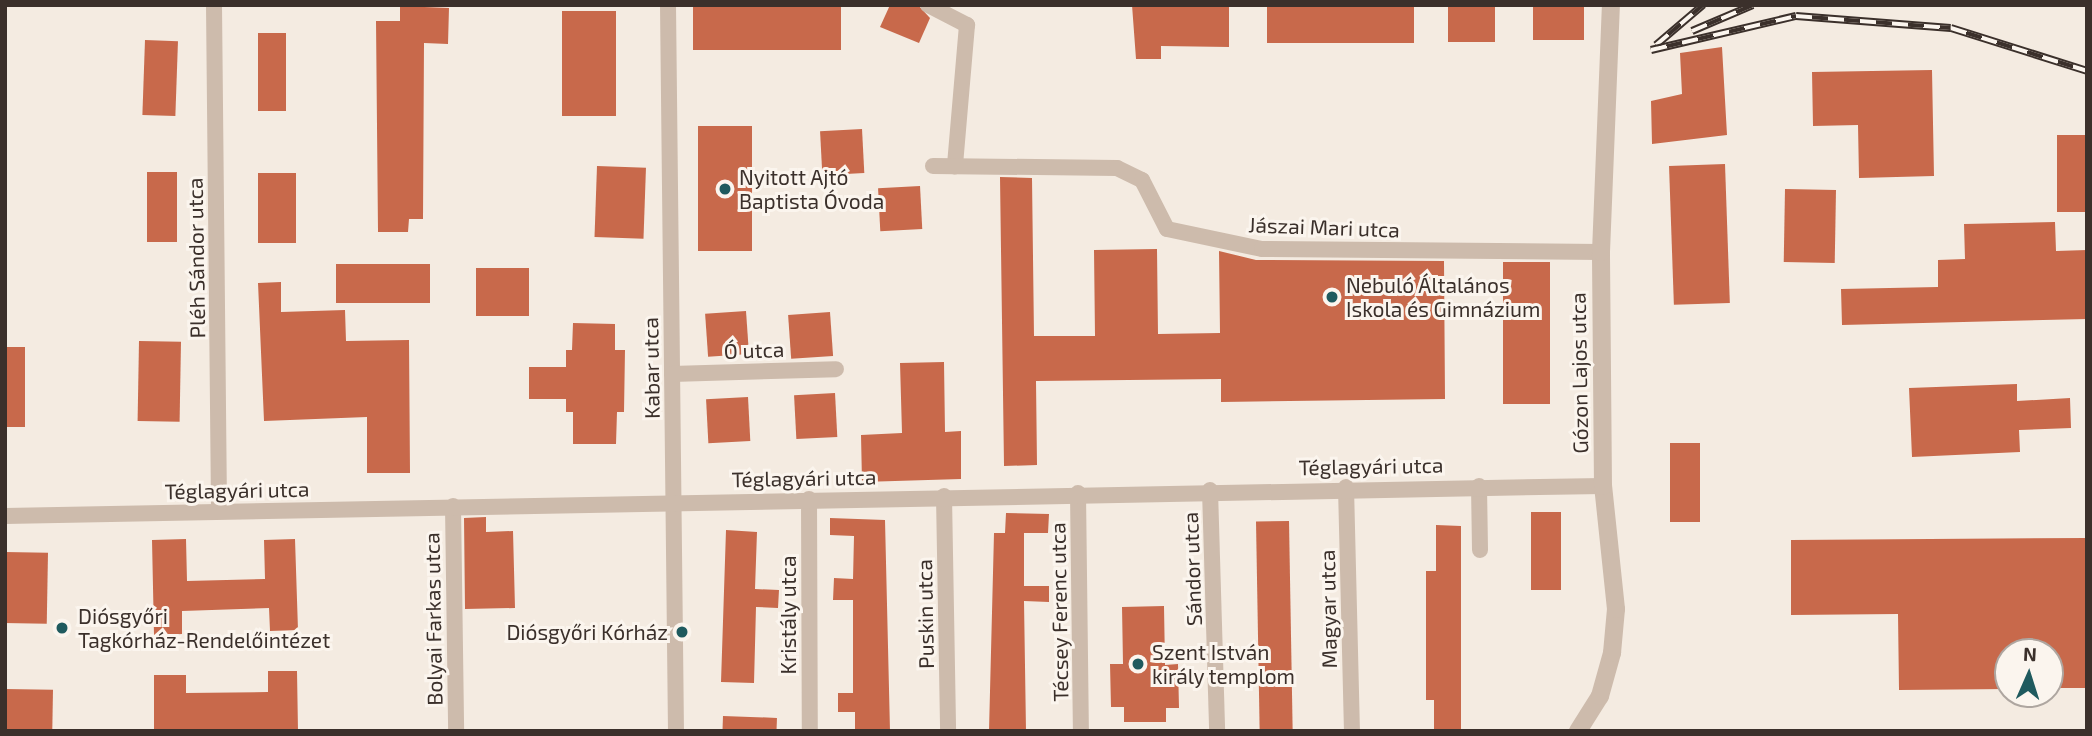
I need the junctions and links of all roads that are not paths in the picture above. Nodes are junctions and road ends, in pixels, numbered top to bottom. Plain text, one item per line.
1 (214, 5) edge
2 (668, 5) edge
3 (928, 5) edge
4 (1611, 5) edge
5 (933, 166) dead end
6 (955, 166) junction
7 (1601, 252) junction
8 (836, 369) dead end
9 (672, 374) junction
10 (1479, 486) junction
11 (1603, 486) junction
12 (1346, 487) junction
13 (1210, 490) junction
14 (1078, 493) junction
15 (944, 496) junction
16 (808, 499) junction
17 (674, 501) junction
18 (453, 506) junction
19 (219, 511) junction
20 (5, 516) edge
21 (1480, 550) dead end
22 (456, 731) edge
23 (676, 731) edge
24 (810, 731) edge
25 (948, 731) edge
26 (1081, 731) edge
27 (1217, 731) edge
28 (1352, 731) edge
29 (1578, 731) edge

1 - 19 street, Pléh Sándor utca
2 - 9 street, Kabar utca
3 - 6 street
4 - 7 street, Gózon Lajos utca
5 - 6 street, Jászai Mari utca
6 - 7 street, Jászai Mari utca
7 - 11 street, Gózon Lajos utca
8 - 9 street, Ó utca
9 - 17 street, Kabar utca
10 - 11 street, Téglagyári utca
10 - 12 street, Téglagyári utca
10 - 21 street
11 - 29 street, Gózon Lajos utca
12 - 13 street, Téglagyári utca
12 - 28 street, Magyar utca
13 - 14 street, Téglagyári utca
13 - 27 street, Sándor utca
14 - 15 street, Téglagyári utca
14 - 26 street, Técsey Ferenc utca
15 - 16 street, Téglagyári utca
15 - 25 street, Puskin utca
16 - 17 street, Téglagyári utca
16 - 24 street, Kristály utca
17 - 18 street, Téglagyári utca
17 - 23 street, Kabar utca
18 - 19 street, Téglagyári utca
18 - 22 street, Bolyai Farkas utca
19 - 20 street, Téglagyári utca

